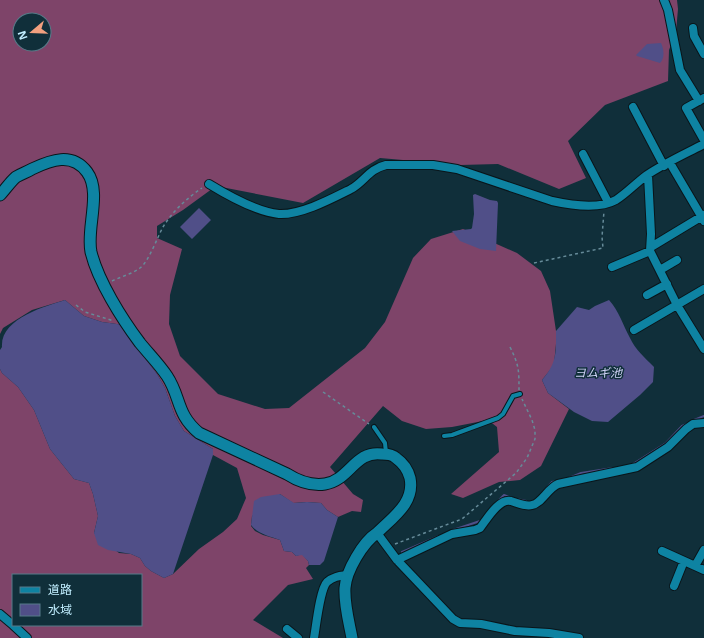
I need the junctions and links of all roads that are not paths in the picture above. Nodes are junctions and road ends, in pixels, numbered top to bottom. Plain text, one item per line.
1 (664, 0) edge
2 (693, 28) dead end
3 (704, 54) edge
4 (701, 99) edge
5 (633, 107) dead end
6 (704, 140) edge
7 (704, 144) edge
8 (583, 154) dead end
9 (667, 165) junction
10 (648, 175) junction
11 (209, 184) road end
12 (0, 195) edge
13 (607, 203) junction
14 (703, 218) edge
15 (651, 249) junction
16 (677, 260) dead end
17 (612, 267) dead end
18 (660, 270) junction
19 (667, 284) junction
20 (704, 289) edge
21 (647, 295) dead end
22 (677, 305) junction
23 (634, 330) dead end
24 (704, 349) edge
25 (520, 394) road end
26 (704, 423) edge
27 (374, 427) road end
28 (444, 436) dead end
29 (386, 454) junction
30 (377, 533) junction
31 (704, 550) edge
32 (662, 551) dead end
33 (397, 560) junction
34 (684, 561) junction
35 (695, 566) junction
36 (704, 570) edge
37 (348, 575) junction
38 (674, 586) dead end
39 (0, 614) edge
40 (12, 624) edge
41 (14, 626) edge
42 (287, 629) dead end
43 (515, 631) junction
44 (27, 638) edge
45 (298, 638) edge
46 (314, 638) edge
47 (352, 638) edge
48 (508, 638) edge
49 (579, 638) edge

1 - 4 street
2 - 3 street
4 - 6 street
5 - 9 street
7 - 9 street
8 - 13 street
9 - 10 street
9 - 14 street
10 - 13 street
10 - 15 street
11 - 13 street
12 - 29 street
14 - 15 street
15 - 17 street
15 - 18 street
16 - 18 street
18 - 19 street
19 - 21 street
19 - 22 street
20 - 22 street
22 - 23 street
22 - 24 street
25 - 28 lane
26 - 33 street
27 - 29 lane
29 - 30 street
30 - 33 street
30 - 37 street
31 - 35 street
32 - 34 street
33 - 43 street
34 - 35 street
34 - 38 street
35 - 36 street
37 - 46 street
37 - 47 street
39 - 40 street
41 - 44 street
42 - 45 street
43 - 48 street
43 - 49 street

